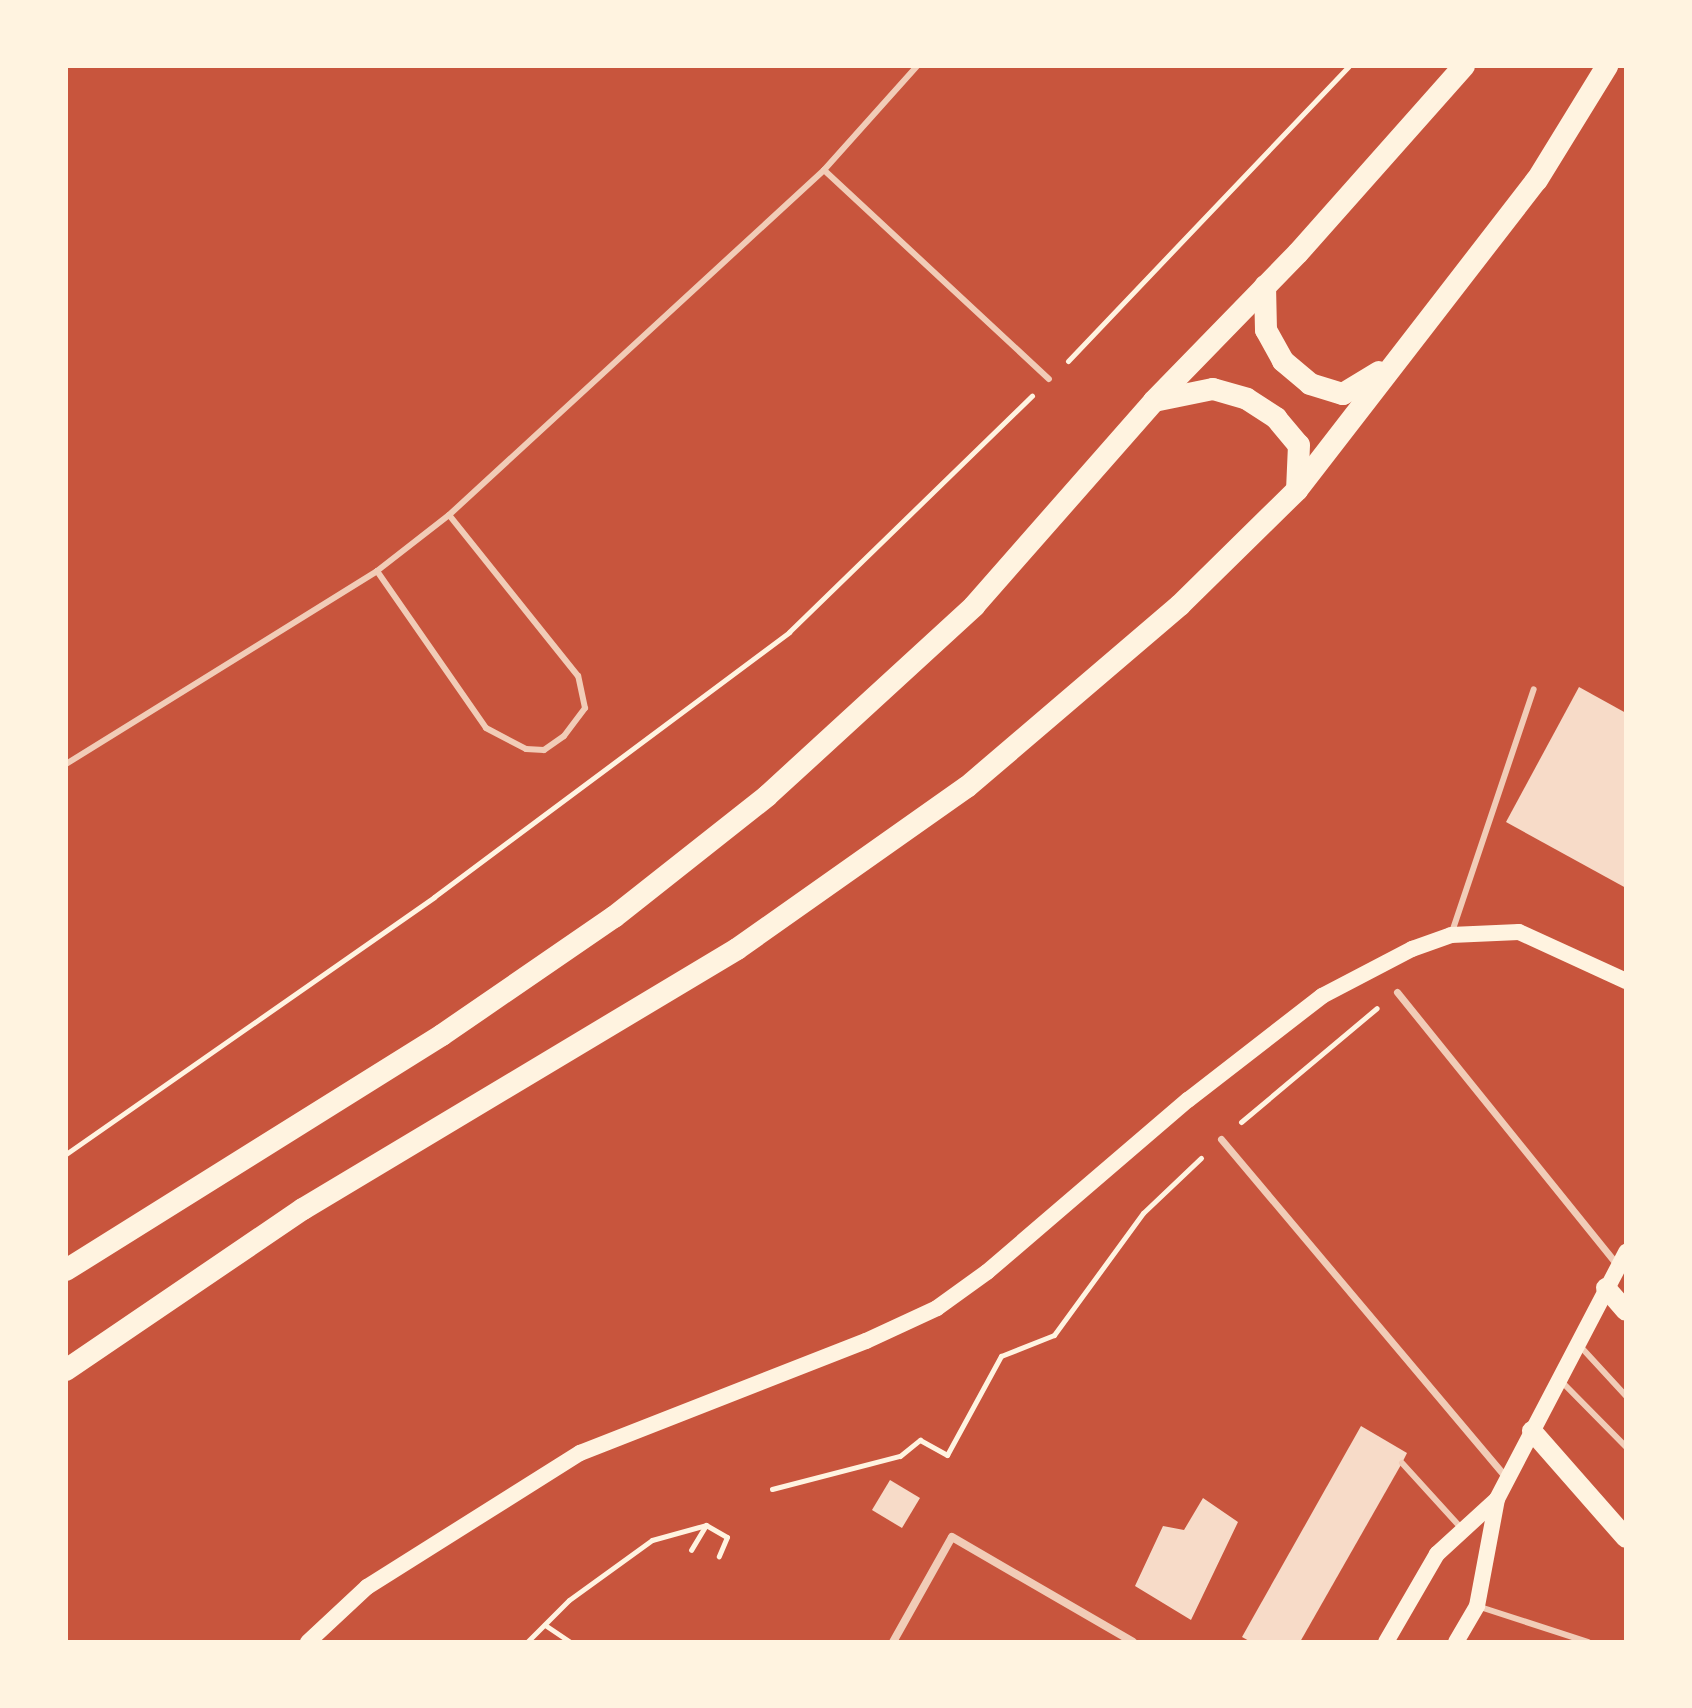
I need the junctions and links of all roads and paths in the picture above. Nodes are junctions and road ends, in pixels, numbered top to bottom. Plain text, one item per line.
1 (917, 66) edge
2 (1349, 66) edge
3 (1464, 66) edge
4 (1607, 66) edge
5 (824, 170) junction
6 (1265, 286) junction
7 (1392, 364) junction
8 (1049, 379) junction
9 (1154, 401) junction
10 (1297, 490) junction
11 (449, 515) junction
12 (377, 571) junction
13 (1534, 689) dead end
14 (66, 764) edge
15 (1451, 935) junction
16 (1626, 981) edge
17 (1397, 992) joint
18 (1221, 1139) junction
19 (66, 1154) edge
20 (1622, 1259) edge
21 (66, 1270) edge
22 (1606, 1288) junction
23 (1626, 1311) edge
24 (1578, 1343) junction
25 (66, 1370) edge
26 (1559, 1378) junction
27 (1626, 1396) edge
28 (1532, 1431) junction
29 (1626, 1447) edge
30 (1402, 1463) dead end
31 (1507, 1479) junction
32 (772, 1489) dead end
33 (1497, 1499) junction
34 (706, 1525) junction
35 (1462, 1529) junction
36 (1626, 1538) edge
37 (691, 1550) dead end
38 (719, 1556) dead end
39 (1477, 1606) junction
40 (545, 1625) junction
41 (1564, 1632) junction
42 (308, 1642) edge
43 (527, 1642) edge
44 (570, 1642) edge
45 (893, 1642) edge
46 (1133, 1642) edge
47 (1386, 1642) edge
48 (1456, 1642) edge
49 (1560, 1642) edge
50 (1588, 1642) edge

1 - 5 lane
2 - 8 path
3 - 6 highway
4 - 7 highway
5 - 8 lane
5 - 11 lane
6 - 7 highway
6 - 9 highway
7 - 10 highway
8 - 19 path
9 - 10 highway
9 - 21 highway
10 - 25 highway
11 - 12 lane
11 - 12 lane
12 - 14 lane
13 - 15 lane
15 - 16 main road
15 - 42 main road
17 - 18 path
17 - 20 street
18 - 31 street
18 - 32 path
20 - 22 main road
22 - 23 main road
22 - 24 main road
24 - 26 main road
24 - 27 lane
26 - 28 main road
26 - 29 lane
28 - 31 main road
28 - 36 main road
30 - 35 lane
31 - 33 main road
33 - 35 main road
33 - 39 main road
34 - 37 path
34 - 38 path
34 - 40 path
35 - 47 main road
39 - 41 lane
39 - 48 main road
40 - 43 path
40 - 44 path
41 - 49 lane
41 - 50 lane
45 - 46 street

